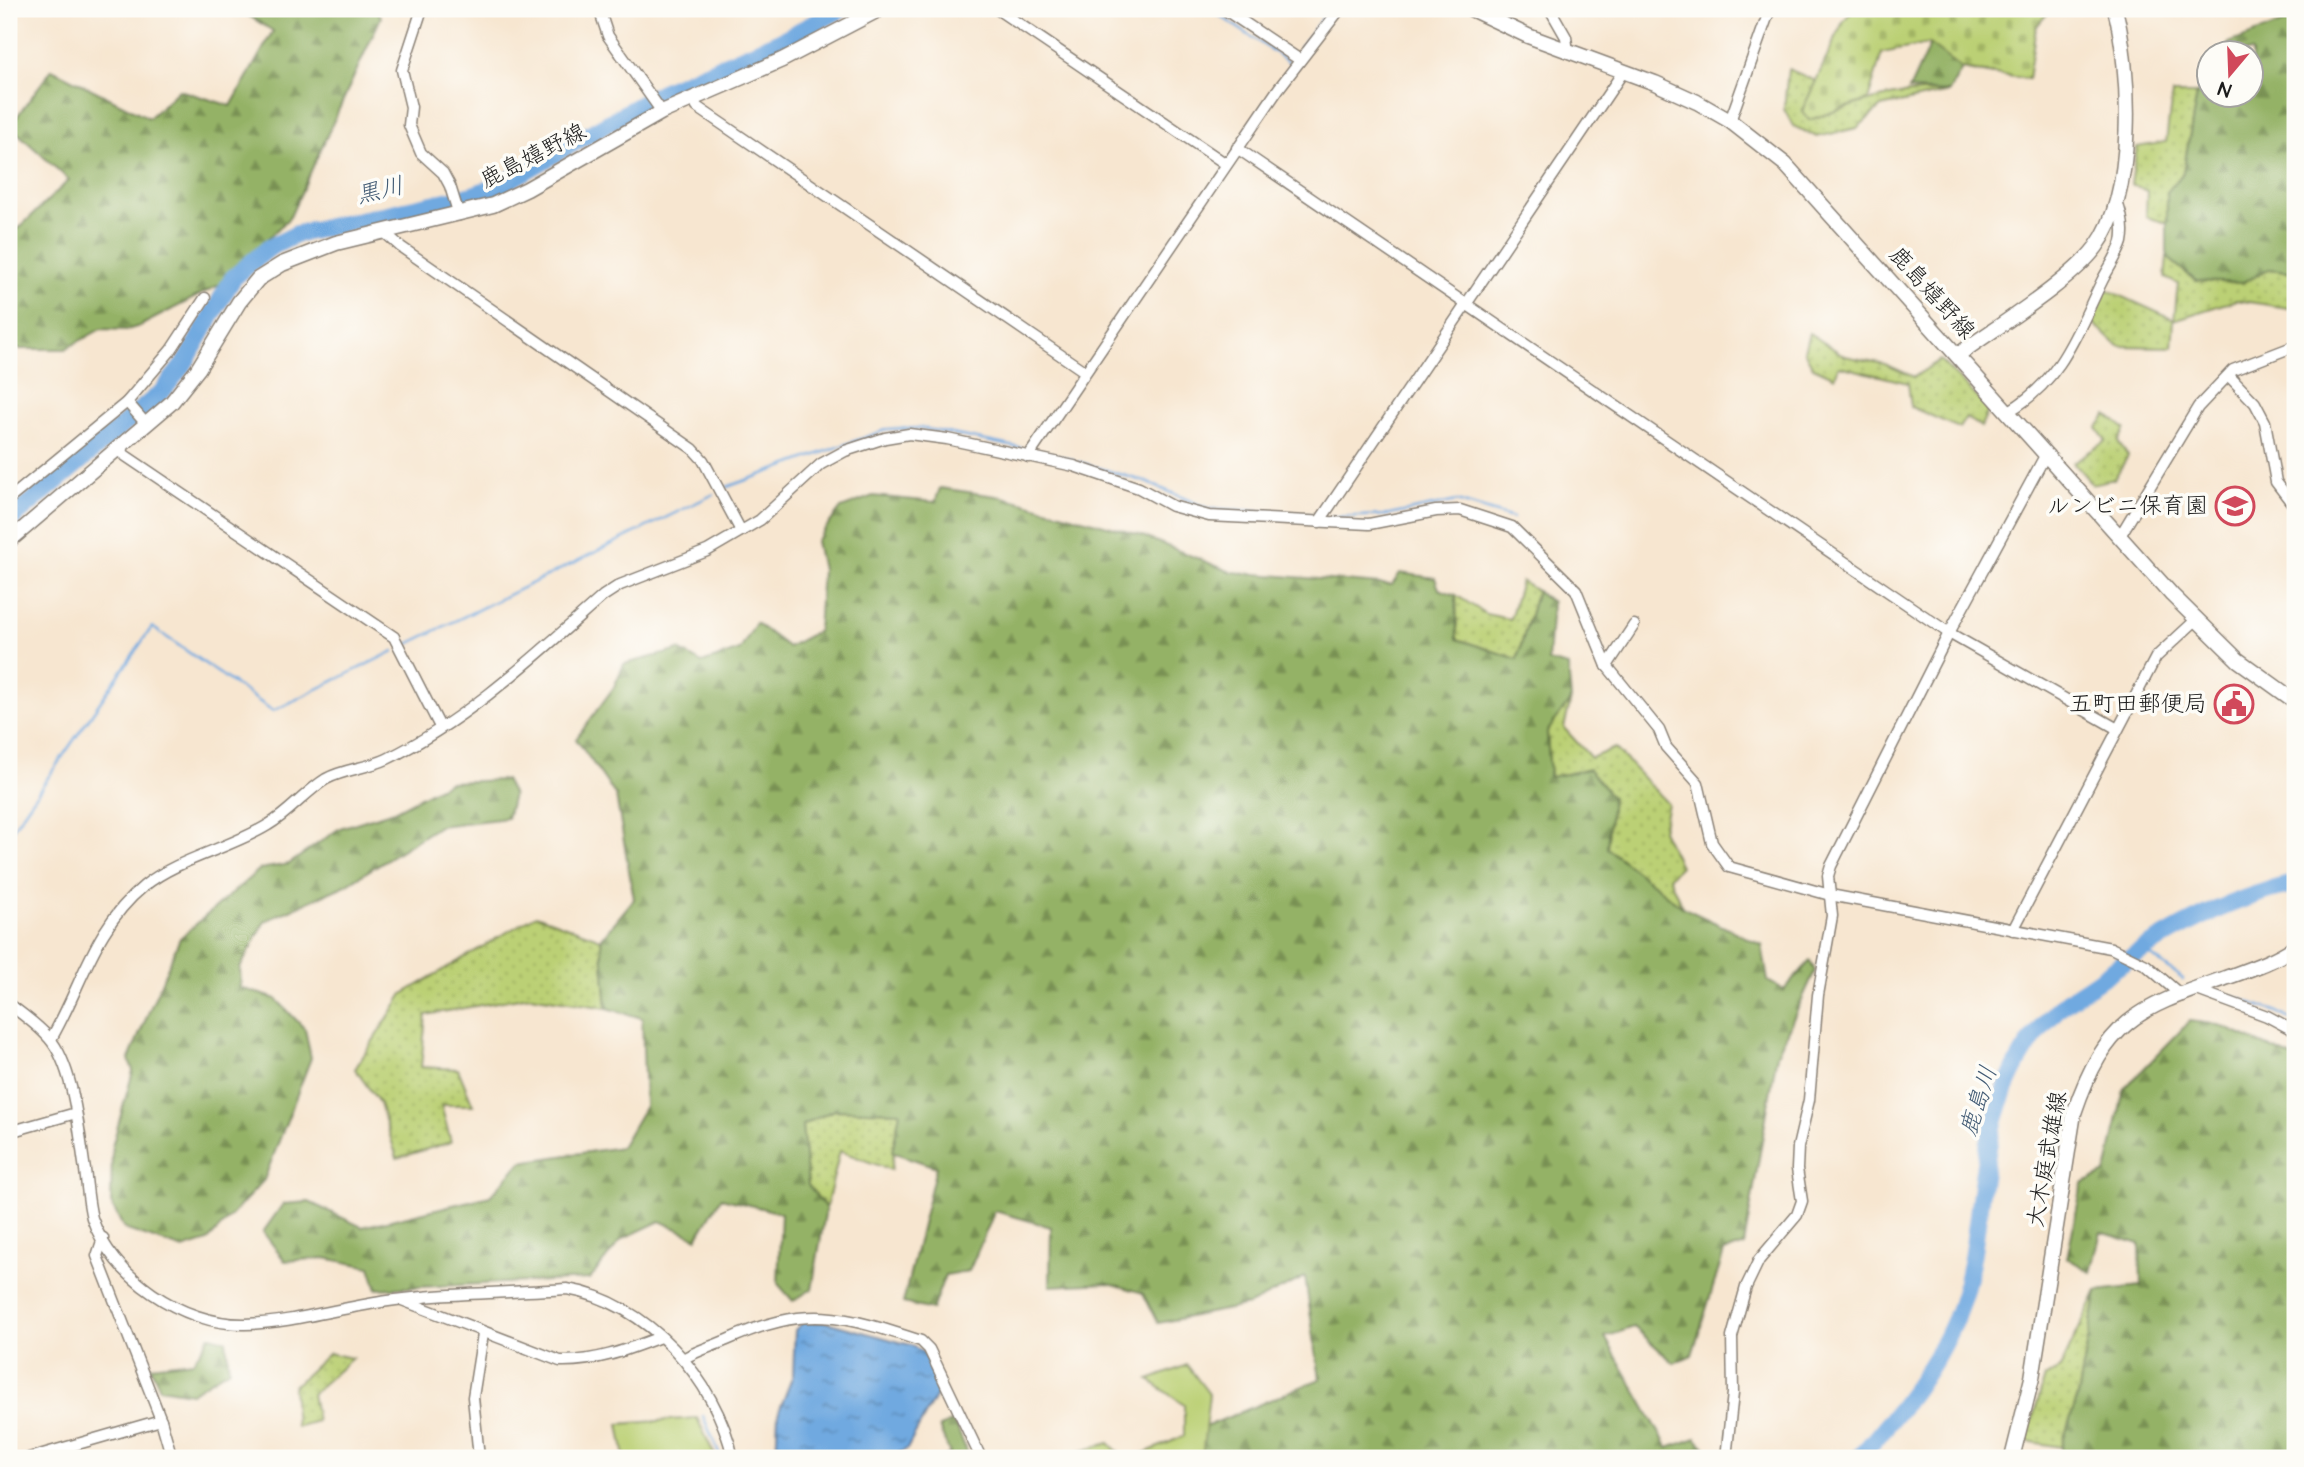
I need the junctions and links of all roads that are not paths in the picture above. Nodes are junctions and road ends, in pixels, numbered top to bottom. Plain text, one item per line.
1 (422, 9) edge
2 (599, 9) edge
3 (880, 9) edge
4 (997, 9) edge
5 (1224, 9) edge
6 (1340, 9) edge
7 (1471, 9) edge
8 (1549, 9) edge
9 (1770, 9) edge
10 (2115, 9) edge
11 (1568, 52) junction
12 (1300, 60) junction
13 (1623, 72) junction
14 (693, 99) junction
15 (662, 112) junction
16 (1730, 121) junction
17 (1237, 148) junction
18 (1226, 164) junction
19 (2116, 200) junction
20 (459, 215) junction
21 (384, 232) junction
22 (205, 298) dead end
23 (1466, 302) junction
24 (2295, 346) edge
25 (1958, 355) junction
26 (1084, 371) junction
27 (2229, 376) junction
28 (129, 404) junction
29 (2009, 411) junction
30 (144, 422) junction
31 (117, 450) junction
32 (2046, 454) junction
33 (1028, 457) junction
34 (9, 499) edge
35 (2295, 507) edge
36 (1319, 522) junction
37 (741, 531) junction
38 (2120, 536) junction
39 (9, 541) edge
40 (2196, 620) junction
41 (1634, 625) dead end
42 (1949, 633) junction
43 (1607, 666) junction
44 (2295, 701) edge
45 (440, 727) junction
46 (2116, 729) junction
47 (1830, 894) junction
48 (2013, 930) junction
49 (2295, 947) edge
50 (2197, 990) junction
51 (2182, 996) junction
52 (9, 1004) edge
53 (2295, 1031) edge
54 (51, 1039) junction
55 (76, 1113) junction
56 (9, 1132) edge
57 (103, 1238) junction
58 (402, 1300) junction
59 (482, 1334) junction
60 (660, 1337) junction
61 (682, 1359) junction
62 (161, 1420) junction
63 (29, 1458) edge
64 (172, 1458) edge
65 (479, 1458) edge
66 (733, 1458) edge
67 (981, 1458) edge
68 (1726, 1458) edge
69 (2012, 1458) edge

1 - 20 street
2 - 15 street
3 - 14 main road, 鹿島嬉野線
4 - 18 street
5 - 12 street
6 - 12 street
7 - 11 main road, 鹿島嬉野線
8 - 11 street
9 - 16 street
10 - 19 main road
11 - 13 main road, 鹿島嬉野線
12 - 17 street
13 - 16 main road, 鹿島嬉野線
13 - 23 street
14 - 15 main road, 鹿島嬉野線
14 - 26 street
15 - 20 main road, 鹿島嬉野線
16 - 25 main road, 鹿島嬉野線
17 - 18 street
17 - 23 street
18 - 26 street
19 - 25 main road
19 - 29 street
20 - 21 main road, 鹿島嬉野線
21 - 30 main road, 鹿島嬉野線
21 - 37 street
22 - 28 street
23 - 36 street
23 - 42 street
24 - 27 street
25 - 29 main road, 鹿島嬉野線
26 - 33 street
27 - 35 street
27 - 38 street
28 - 30 street
28 - 34 street
29 - 32 main road, 鹿島嬉野線
30 - 31 main road, 鹿島嬉野線
31 - 39 main road, 鹿島嬉野線
31 - 45 street
32 - 38 main road, 鹿島嬉野線
32 - 42 street
33 - 36 street
33 - 37 street
36 - 43 street
37 - 45 street
38 - 40 main road, 鹿島嬉野線
40 - 44 main road, 鹿島嬉野線
40 - 46 street
41 - 43 street
42 - 46 street
42 - 47 street
43 - 47 street
45 - 54 street
46 - 48 street
47 - 48 street
47 - 68 street
48 - 51 street
49 - 50 main road, 大木庭武雄線
50 - 51 main road, 大木庭武雄線
50 - 53 street
51 - 69 main road, 大木庭武雄線
52 - 54 street
54 - 55 street
55 - 56 street
55 - 57 street
57 - 58 street
57 - 62 street
58 - 59 street
58 - 60 street
59 - 60 street
59 - 65 street
60 - 61 street
61 - 66 street
61 - 67 street
62 - 63 street
62 - 64 street

